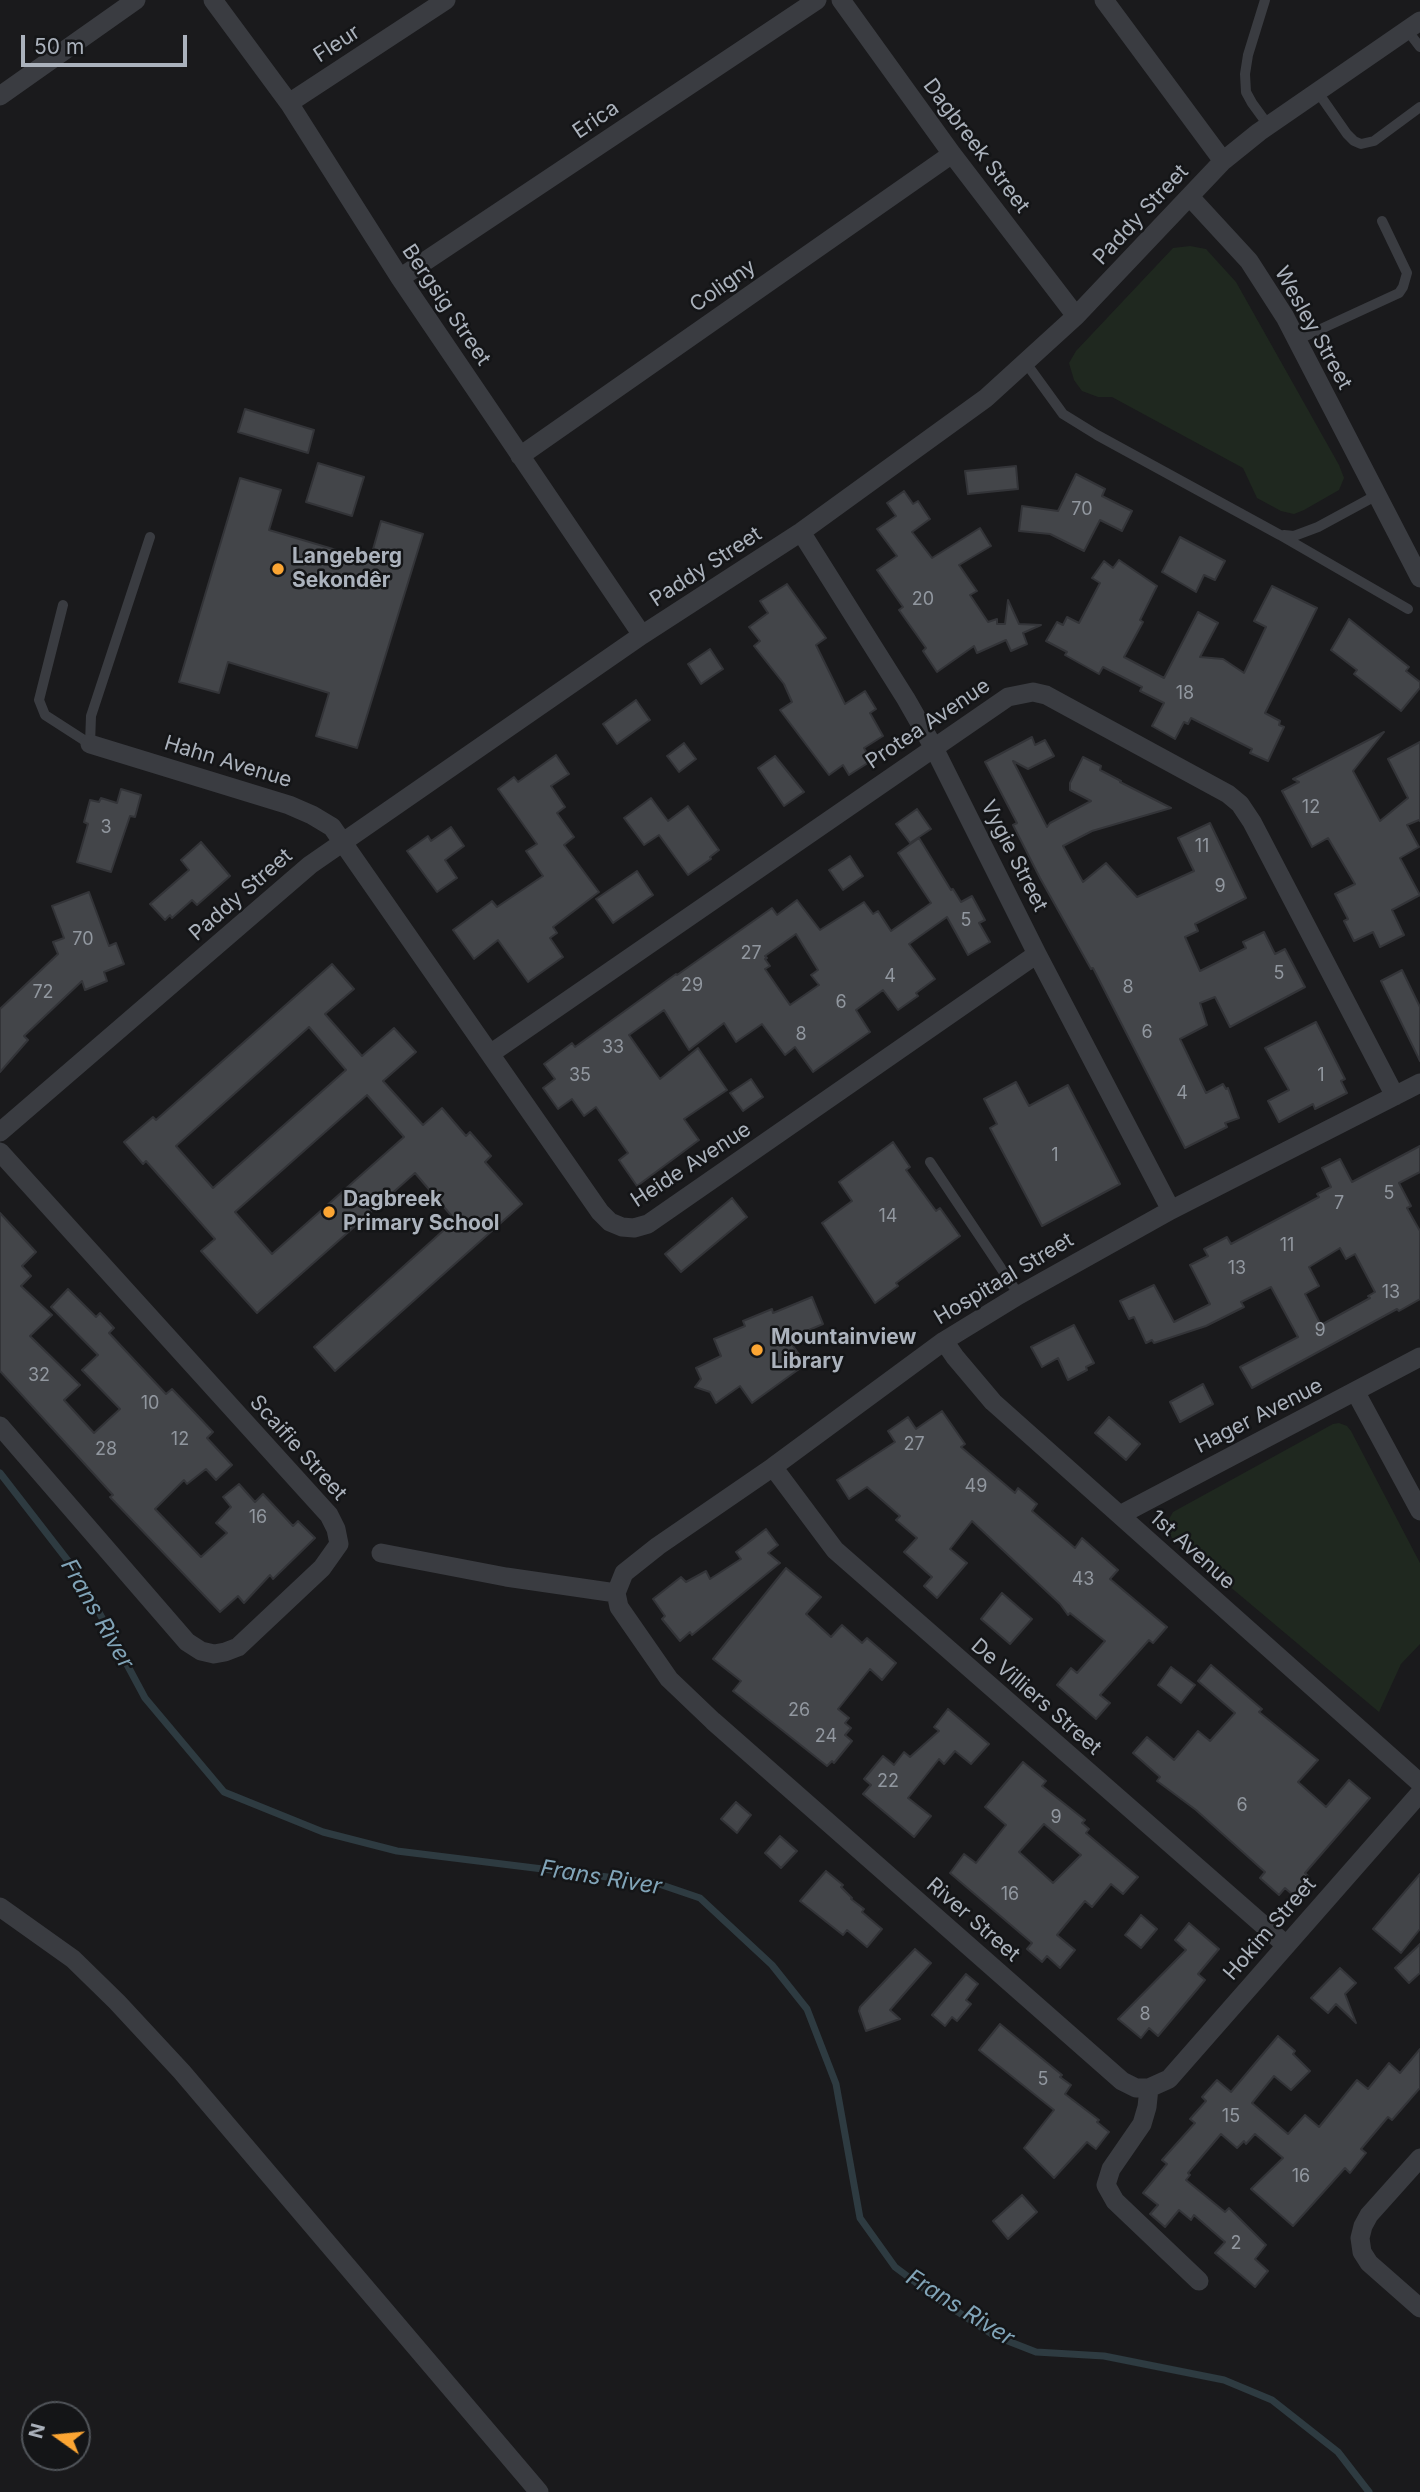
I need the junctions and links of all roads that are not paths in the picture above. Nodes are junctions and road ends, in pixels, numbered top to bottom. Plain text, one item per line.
1 (136, 0) edge
2 (214, 0) edge
3 (446, 0) edge
4 (817, 0) edge
5 (841, 0) edge
6 (1104, 0) edge
7 (1265, 0) edge
8 (1414, 25) edge
9 (1420, 47) edge
10 (1317, 92) junction
11 (0, 96) edge
12 (289, 103) junction
13 (1420, 107) edge
14 (1268, 125) junction
15 (952, 154) junction
16 (1223, 161) junction
17 (1190, 197) junction
18 (1382, 221) dead end
19 (400, 278) junction
20 (1076, 316) junction
21 (1297, 340) junction
22 (1026, 363) junction
23 (520, 456) junction
24 (1377, 495) junction
25 (801, 532) junction
26 (1280, 534) junction
27 (150, 537) dead end
28 (1420, 578) edge
29 (63, 605) dead end
30 (1408, 609) dead end
31 (642, 635) junction
32 (90, 744) junction
33 (934, 748) junction
34 (342, 842) junction
35 (1037, 954) junction
36 (490, 1054) junction
37 (1420, 1083) edge
38 (1395, 1096) junction
39 (0, 1132) edge
40 (0, 1152) edge
41 (930, 1162) dead end
42 (1171, 1210) junction
43 (1018, 1295) junction
44 (944, 1340) junction
45 (1420, 1357) edge
46 (1356, 1391) junction
47 (0, 1426) edge
48 (774, 1467) junction
49 (1420, 1511) edge
50 (1119, 1515) junction
51 (381, 1553) dead end
52 (616, 1593) junction
53 (1420, 1783) edge
54 (1420, 1793) edge
55 (0, 1907) edge
56 (1286, 1945) junction
57 (1149, 2088) junction
58 (1420, 2158) edge
59 (1199, 2281) dead end
60 (1420, 2308) edge
61 (539, 2492) edge

1 - 11 street
2 - 12 street, Bergsig Street
3 - 12 street, Fleur
4 - 19 street, Erica
5 - 15 street, Dagbreek Street
6 - 16 street
7 - 14 lane
8 - 9 lane
8 - 10 street, Paddy Street
10 - 13 lane
10 - 14 street, Paddy Street
12 - 19 street, Bergsig Street
14 - 16 street, Paddy Street
15 - 20 street, Dagbreek Street
15 - 23 street, Coligny
16 - 17 street, Paddy Street
17 - 20 street, Paddy Street
17 - 21 street, Wesley Street
18 - 21 lane
19 - 23 street, Bergsig Street
20 - 22 street, Paddy Street
21 - 24 street, Wesley Street
22 - 25 street, Paddy Street
22 - 26 lane
23 - 31 street, Bergsig Street
24 - 26 lane
24 - 28 street, Wesley Street
25 - 31 street, Paddy Street
25 - 33 street, Vygie Street
26 - 30 lane
27 - 32 lane
29 - 32 lane
31 - 34 street, Paddy Street
32 - 34 street, Hahn Avenue
33 - 35 street, Vygie Street
33 - 36 street, Protea Avenue
33 - 38 street, Protea Avenue
34 - 36 street, Heide Avenue
34 - 39 street, Paddy Street
35 - 36 street, Heide Avenue
35 - 42 street, Vygie Street
37 - 38 street, Hospitaal Street
38 - 42 street, Hospitaal Street
40 - 47 street, Scaifie Street
41 - 43 lane
42 - 43 street, Hospitaal Street
43 - 44 street, Hospitaal Street
44 - 48 street, Hospitaal Street
44 - 50 street, 1st Avenue
45 - 46 street, Hager Avenue
46 - 49 street
46 - 50 street, Hager Avenue
48 - 52 street, Hospitaal Street
48 - 56 street, De Villiers Street
50 - 53 street, 1st Avenue
51 - 52 street
52 - 57 street, River Street
54 - 56 street, Hokim Street
55 - 61 street
56 - 57 street, Hokim Street
57 - 59 street
58 - 60 street

